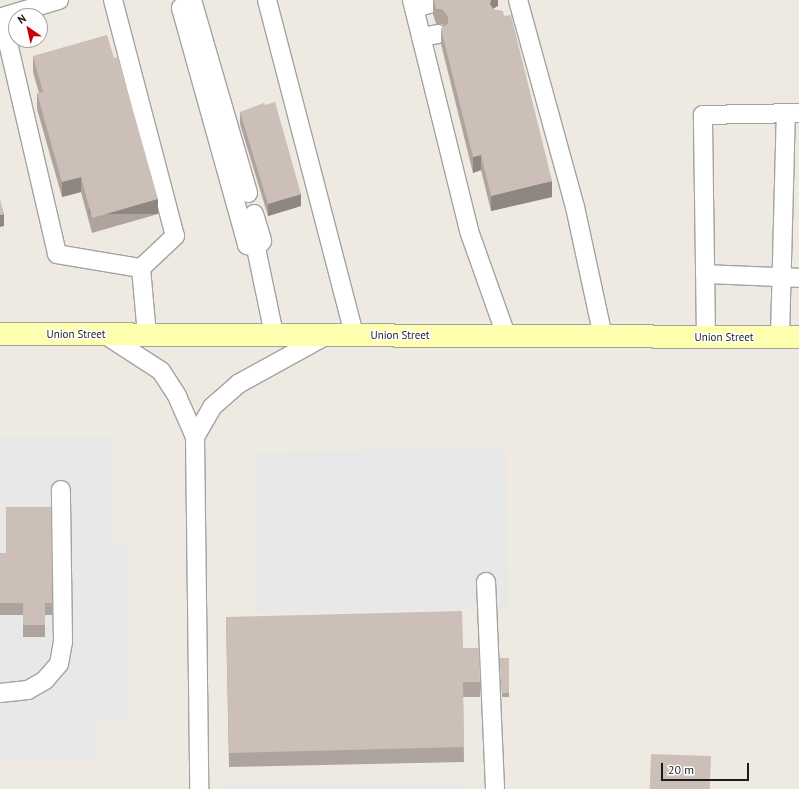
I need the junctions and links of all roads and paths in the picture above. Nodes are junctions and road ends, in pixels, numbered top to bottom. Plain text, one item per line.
1 (59, 0) edge
2 (113, 0) edge
3 (191, 0) edge
4 (267, 0) edge
5 (443, 0) edge
6 (413, 4) edge
7 (515, 7) edge
8 (438, 34) edge
9 (420, 38) junction
10 (792, 113) edge
11 (248, 193) dead end
12 (254, 214) dead end
13 (256, 248) junction
14 (140, 268) junction
15 (705, 274) junction
16 (790, 278) edge
17 (0, 334) edge
18 (104, 334) junction
19 (274, 334) junction
20 (146, 335) junction
21 (327, 335) junction
22 (354, 335) junction
23 (506, 335) junction
24 (603, 336) junction
25 (706, 337) junction
26 (790, 337) edge
27 (195, 437) junction
28 (61, 490) dead end
29 (486, 582) dead end
30 (0, 693) edge
31 (199, 789) edge
32 (495, 789) edge

1 - 14 lane
2 - 14 lane
3 - 11 lane
3 - 13 lane
4 - 22 lane
5 - 6 lane
6 - 9 lane
7 - 24 lane
8 - 9 lane
9 - 23 lane
10 - 15 lane
10 - 16 lane
12 - 13 lane
13 - 19 lane
14 - 20 lane
15 - 16 lane
15 - 25 lane
16 - 26 lane
17 - 18 main road, Union Street
18 - 20 main road, Union Street
18 - 27 lane
19 - 20 main road, Union Street
19 - 21 main road, Union Street
21 - 22 main road, Union Street
21 - 27 lane
22 - 23 main road, Union Street
23 - 24 main road, Union Street
24 - 25 main road, Union Street
25 - 26 main road, Union Street
27 - 31 lane
28 - 30 lane
29 - 32 lane

